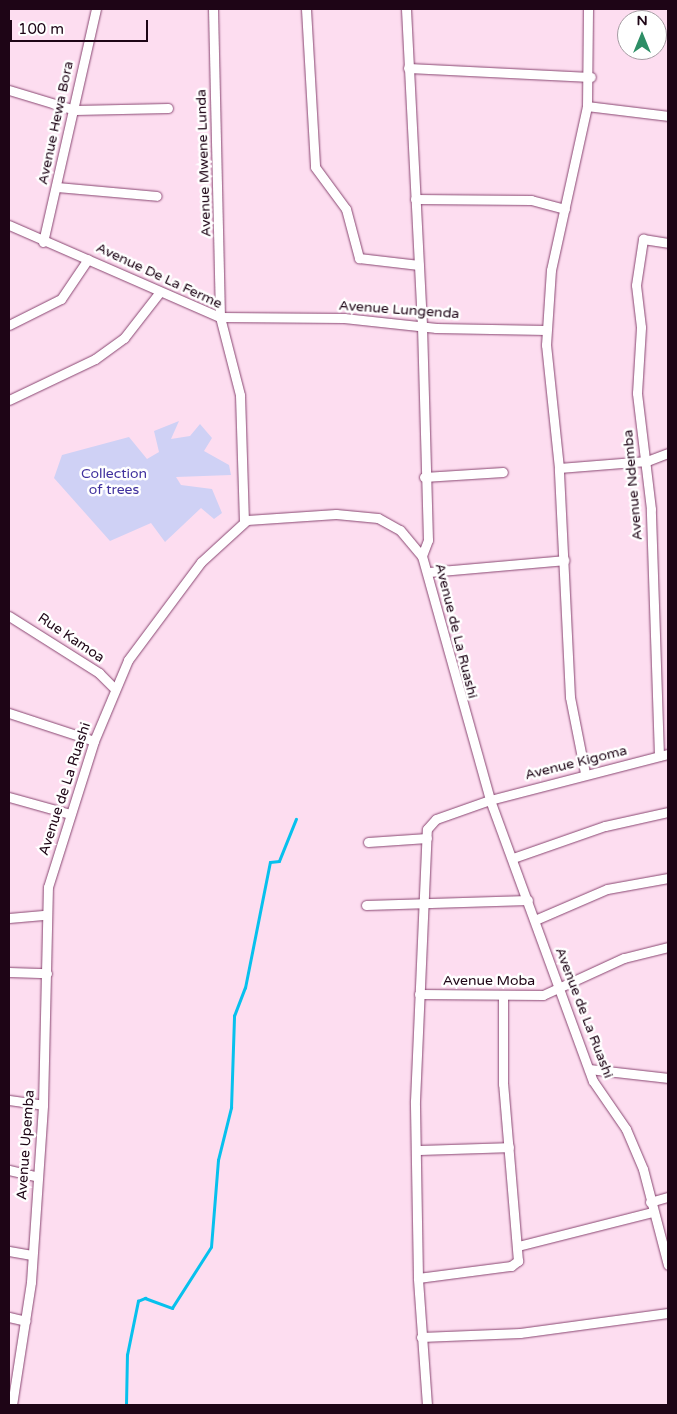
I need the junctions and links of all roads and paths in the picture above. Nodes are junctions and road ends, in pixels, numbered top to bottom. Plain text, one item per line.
1 (96, 9) edge
2 (213, 9) edge
3 (306, 9) edge
4 (406, 9) edge
5 (588, 9) edge
6 (408, 68) junction
7 (591, 78) junction
8 (9, 90) edge
9 (587, 106) junction
10 (168, 108) dead end
11 (75, 110) junction
12 (668, 116) edge
13 (57, 187) junction
14 (157, 196) dead end
15 (415, 199) junction
16 (565, 209) junction
17 (9, 225) edge
18 (43, 242) junction
19 (668, 244) edge
20 (88, 259) junction
21 (419, 265) junction
22 (159, 293) junction
23 (220, 317) junction
24 (9, 325) edge
25 (422, 326) junction
26 (546, 330) junction
27 (9, 400) edge
28 (668, 453) edge
29 (647, 461) junction
30 (559, 468) junction
31 (503, 472) dead end
32 (424, 477) junction
33 (244, 521) junction
34 (422, 556) junction
35 (564, 560) junction
36 (428, 572) junction
37 (9, 616) edge
38 (114, 688) junction
39 (9, 713) edge
40 (94, 741) junction
41 (668, 754) edge
42 (659, 756) junction
43 (585, 773) junction
44 (9, 797) edge
45 (490, 800) junction
46 (668, 812) edge
47 (70, 814) junction
48 (427, 838) junction
49 (368, 842) dead end
50 (513, 858) junction
51 (668, 878) edge
52 (528, 900) junction
53 (366, 905) dead end
54 (423, 906) junction
55 (46, 914) junction
56 (9, 918) edge
57 (535, 920) junction
58 (668, 947) edge
59 (9, 972) edge
60 (48, 973) junction
61 (558, 989) junction
62 (419, 994) junction
63 (504, 996) junction
64 (589, 1069) junction
65 (668, 1078) edge
66 (9, 1100) edge
67 (43, 1105) junction
68 (509, 1146) junction
69 (416, 1150) junction
70 (9, 1170) edge
71 (36, 1176) junction
72 (668, 1198) edge
73 (651, 1207) junction
74 (518, 1246) junction
75 (9, 1251) edge
76 (32, 1255) junction
77 (668, 1265) edge
78 (418, 1278) junction
79 (668, 1313) edge
80 (9, 1317) edge
81 (26, 1321) junction
82 (421, 1337) junction
83 (12, 1379) edge
84 (12, 1405) edge
85 (427, 1405) edge

1 - 11 street, Avenue Hewa Bora
2 - 23 street, Avenue Mwene Lunda
3 - 21 street
4 - 6 street
5 - 7 street
6 - 7 street
6 - 15 street
7 - 9 street
8 - 11 street
9 - 12 street
9 - 16 street
10 - 11 street
11 - 13 street, Avenue Hewa Bora
13 - 14 street
13 - 18 street, Avenue Hewa Bora
15 - 16 street
15 - 21 street
16 - 26 street
17 - 18 street, Avenue De La Ferme
18 - 20 street, Avenue De La Ferme
19 - 29 street, Avenue Ndemba
20 - 22 street, Avenue De La Ferme
20 - 24 street
21 - 25 street
22 - 23 street, Avenue De La Ferme
22 - 27 street
23 - 25 street, Avenue Lungenda
23 - 33 street, Avenue De La Ferme
25 - 26 street, Avenue Lungenda
25 - 32 street
26 - 30 street
28 - 29 street
29 - 30 street
29 - 42 street, Avenue Ndemba
30 - 35 street
31 - 32 street
32 - 34 street
33 - 34 street, Avenue de La Ruashi
33 - 38 street, Avenue de La Ruashi
34 - 36 street, Avenue de La Ruashi
35 - 36 street
35 - 43 street
36 - 45 street, Avenue de La Ruashi
37 - 38 street, Rue Kamoa
38 - 40 street, Avenue de La Ruashi
39 - 40 street
40 - 47 street, Avenue de La Ruashi
41 - 42 street, Avenue Kigoma
42 - 43 street, Avenue Kigoma
43 - 45 street, Avenue Kigoma
44 - 47 street
45 - 48 street, Avenue Kigoma
45 - 50 street, Avenue de La Ruashi
46 - 50 street
47 - 55 street, Avenue de La Ruashi
48 - 49 street
48 - 54 street
50 - 52 street, Avenue de La Ruashi
51 - 57 street
52 - 54 street
52 - 57 street, Avenue de La Ruashi
53 - 54 street
54 - 62 street
55 - 56 street
55 - 60 street, Avenue Upemba
57 - 61 street, Avenue de La Ruashi
58 - 61 street, Avenue Moba
59 - 60 street
60 - 67 street, Avenue Upemba
61 - 63 street, Avenue Moba
61 - 64 street, Avenue de La Ruashi
62 - 63 street, Avenue Moba
62 - 69 street
63 - 68 street
64 - 65 street
64 - 73 street, Avenue de La Ruashi
66 - 67 street
67 - 71 street, Avenue Upemba
68 - 69 street
68 - 74 street
69 - 78 street
70 - 71 street
71 - 76 street, Avenue Upemba
72 - 73 street
73 - 74 street
73 - 77 street, Avenue de La Ruashi
74 - 78 street
75 - 76 street
76 - 81 street, Avenue Upemba
78 - 82 street
79 - 82 street
80 - 81 street
81 - 83 street, Avenue Upemba
82 - 85 street
83 - 84 street, Avenue Upemba

